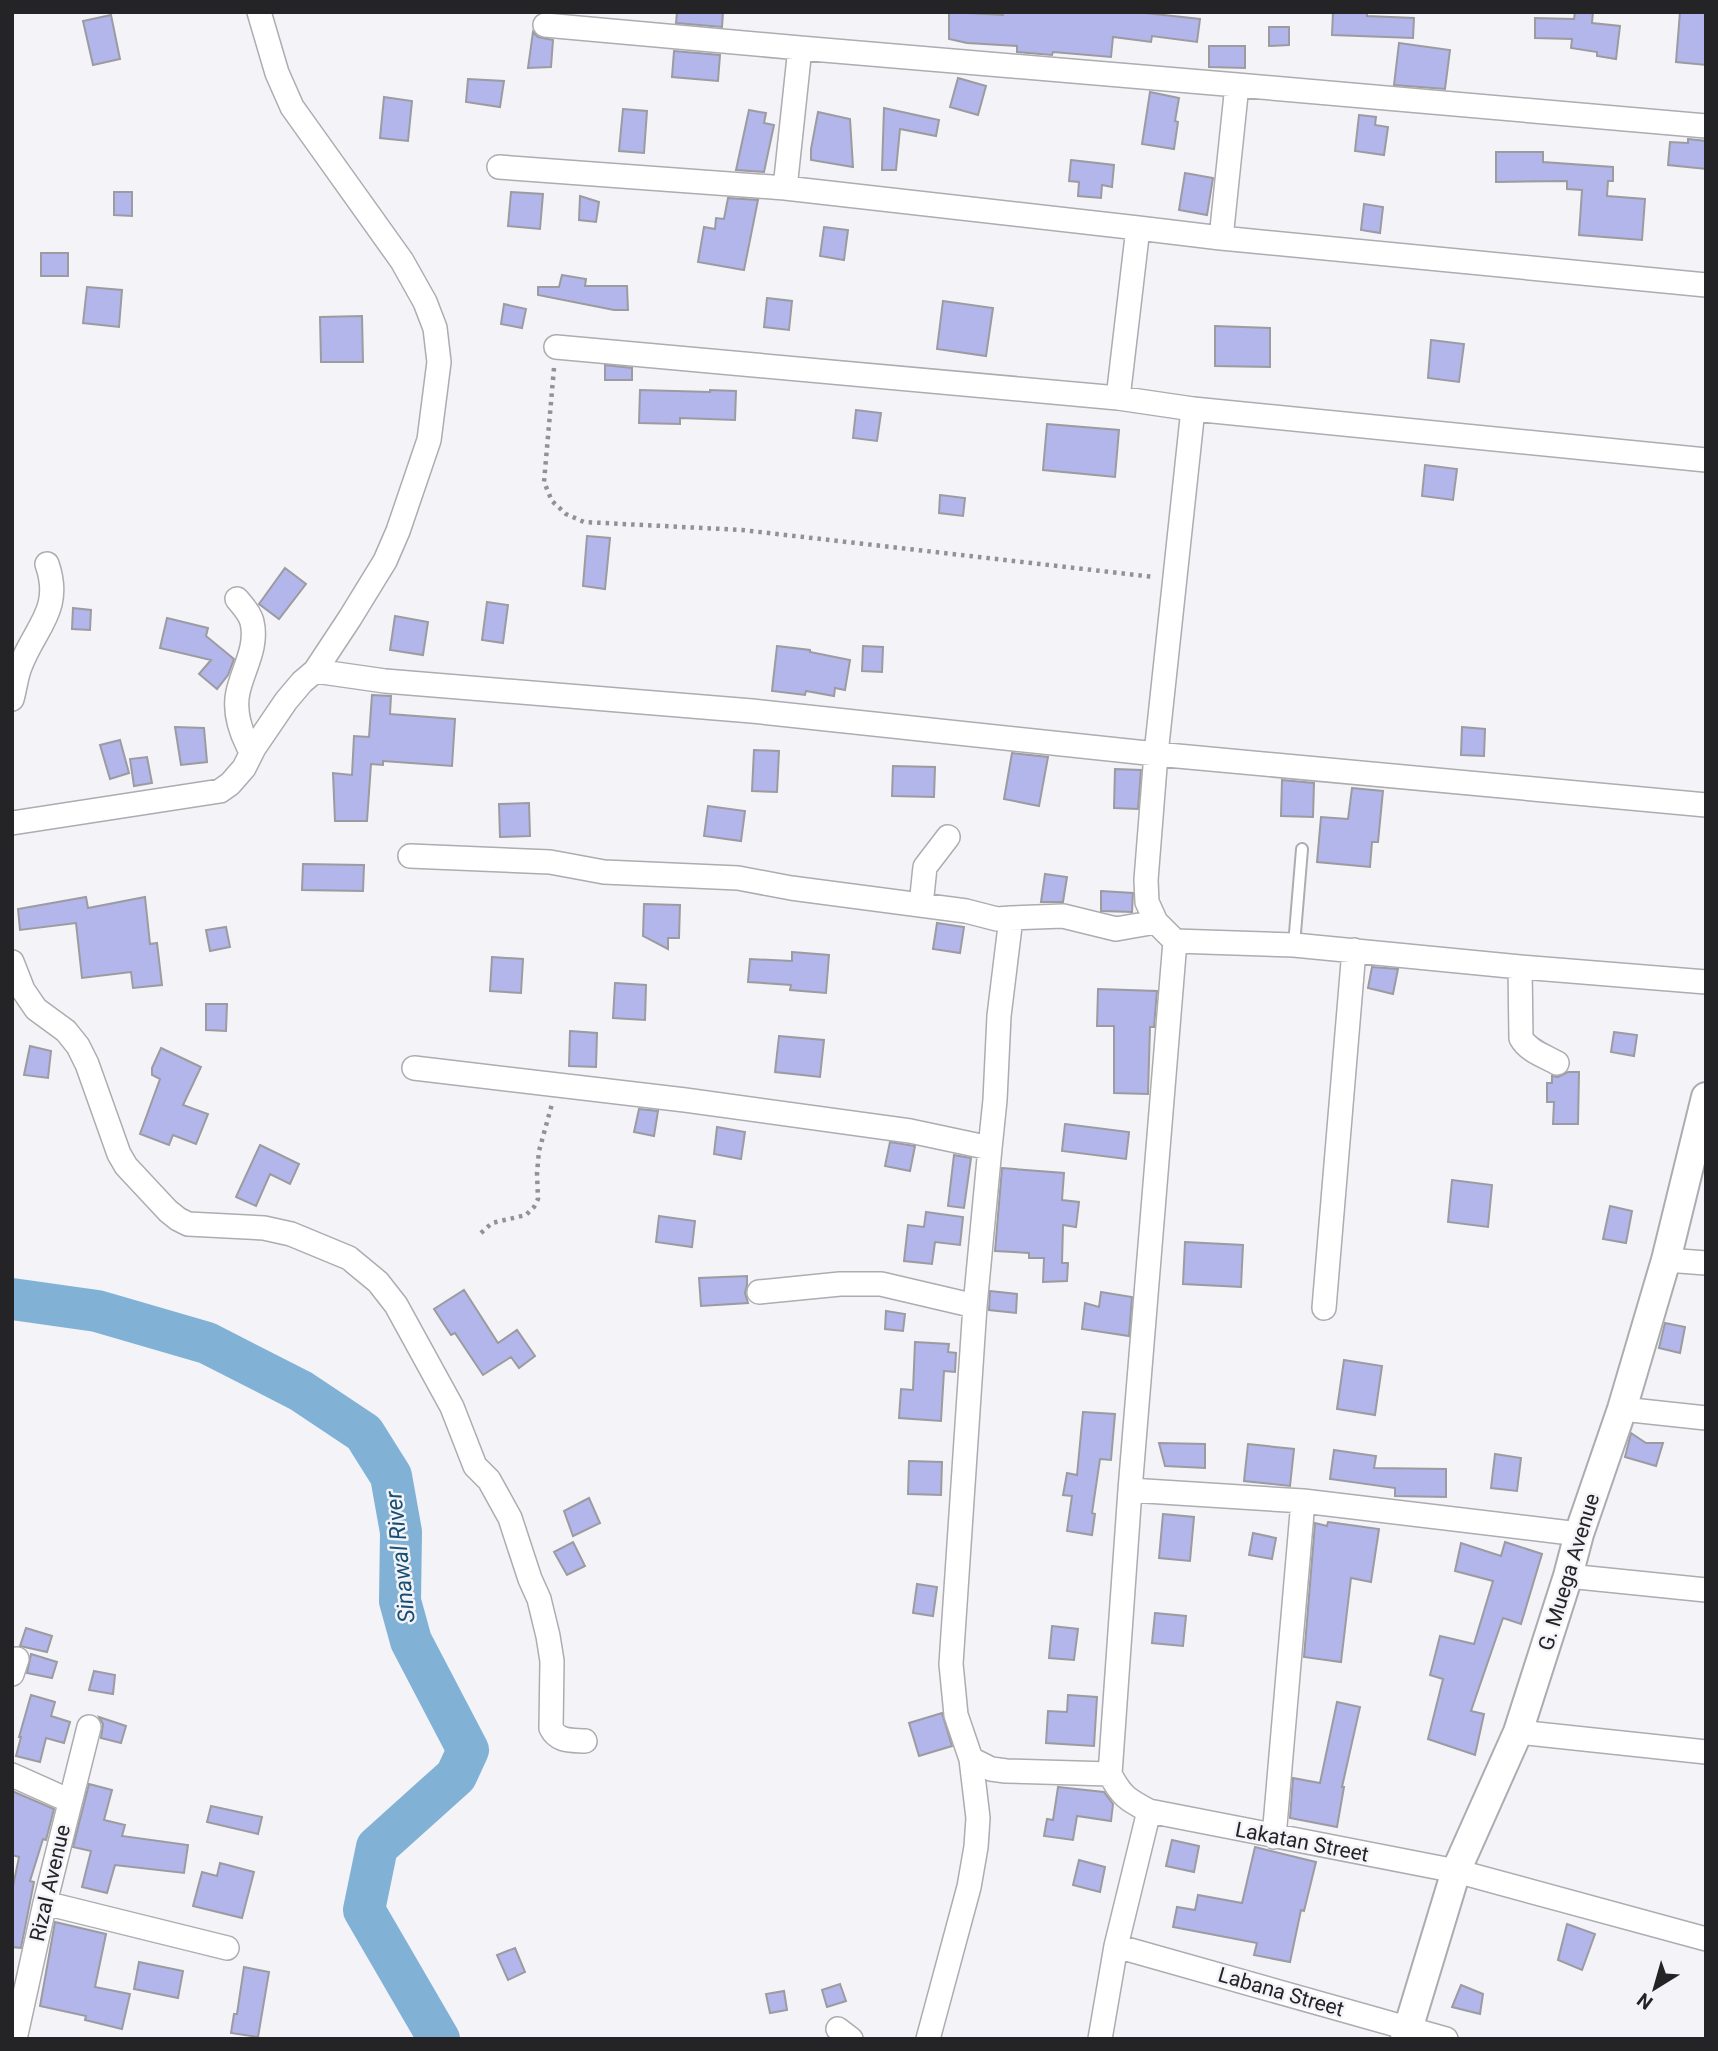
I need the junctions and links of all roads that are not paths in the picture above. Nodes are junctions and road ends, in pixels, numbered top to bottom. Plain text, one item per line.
1 (259, 12) edge
2 (545, 25) dead end
3 (800, 48) junction
4 (1237, 85) junction
5 (1706, 126) edge
6 (499, 167) dead end
7 (785, 188) junction
8 (1138, 228) junction
9 (1221, 238) junction
10 (1706, 285) edge
11 (556, 347) road end
12 (1118, 398) junction
13 (1193, 410) junction
14 (1706, 460) edge
15 (47, 564) dead end
16 (237, 599) dead end
17 (316, 671) junction
18 (12, 699) edge
19 (254, 748) junction
20 (1156, 754) junction
21 (1706, 805) edge
22 (12, 822) edge
23 (948, 836) dead end
24 (1302, 849) dead end
25 (410, 856) dead end
26 (921, 905) junction
27 (1011, 918) junction
28 (1156, 922) junction
29 (1175, 942) junction
30 (1294, 945) junction
31 (1354, 950) junction
32 (12, 962) edge
33 (1520, 967) junction
34 (1706, 982) edge
35 (1557, 1063) dead end
36 (414, 1068) dead end
37 (1706, 1097) edge
38 (990, 1148) junction
39 (1666, 1260) junction
40 (1706, 1264) edge
41 (759, 1292) dead end
42 (975, 1306) junction
43 (1324, 1308) dead end
44 (1622, 1409) junction
45 (1706, 1418) edge
46 (1130, 1490) junction
47 (1303, 1501) junction
48 (1579, 1534) junction
49 (1568, 1577) junction
50 (1706, 1590) edge
51 (89, 1727) dead end
52 (1518, 1732) junction
53 (584, 1741) dead end
54 (1706, 1752) edge
55 (971, 1759) junction
56 (1110, 1774) junction
57 (12, 1775) edge
58 (70, 1801) junction
59 (1149, 1811) junction
60 (1274, 1837) junction
61 (1456, 1871) junction
62 (44, 1903) junction
63 (1706, 1939) edge
64 (1116, 1946) junction
65 (227, 1948) dead end
66 (1407, 2033) edge
67 (15, 2039) edge
68 (928, 2039) edge
69 (1100, 2039) edge
70 (1446, 2039) edge

1 - 17 street
2 - 3 street
3 - 4 street
3 - 7 street
4 - 5 street
4 - 9 street
6 - 7 street
7 - 8 street
8 - 9 street
8 - 12 street
9 - 10 street
11 - 12 street
12 - 13 street
13 - 14 street
13 - 20 street
15 - 18 street
16 - 19 street
17 - 19 street
17 - 20 street
19 - 22 street
20 - 21 street
20 - 28 street
23 - 26 street
24 - 30 lane
25 - 26 street
26 - 27 street
27 - 28 street
27 - 38 street
28 - 29 street
29 - 30 street
29 - 46 street
30 - 31 street
31 - 33 street
31 - 43 street
32 - 53 street
33 - 34 street
33 - 35 street
36 - 38 street
37 - 39 street, G. Muega Avenue
38 - 42 street
39 - 40 street
39 - 44 street, G. Muega Avenue
41 - 42 street
42 - 55 street
44 - 45 street
44 - 48 street, G. Muega Avenue
46 - 47 street
46 - 56 street
47 - 48 street
47 - 60 street
48 - 49 street, G. Muega Avenue
49 - 50 street
49 - 52 street, G. Muega Avenue
51 - 58 street, Rizal Avenue
52 - 54 street
52 - 61 street, G. Muega Avenue
55 - 56 street
55 - 68 street
56 - 59 street
57 - 58 street
58 - 62 street, Rizal Avenue
59 - 60 street, Lakatan Street
59 - 64 street
60 - 61 street, Lakatan Street
61 - 63 street, Lakatan Street
61 - 66 street, G. Muega Avenue
62 - 65 street
62 - 67 street, Rizal Avenue
64 - 66 street, Labana Street
64 - 69 street
66 - 70 street, Labana Street

